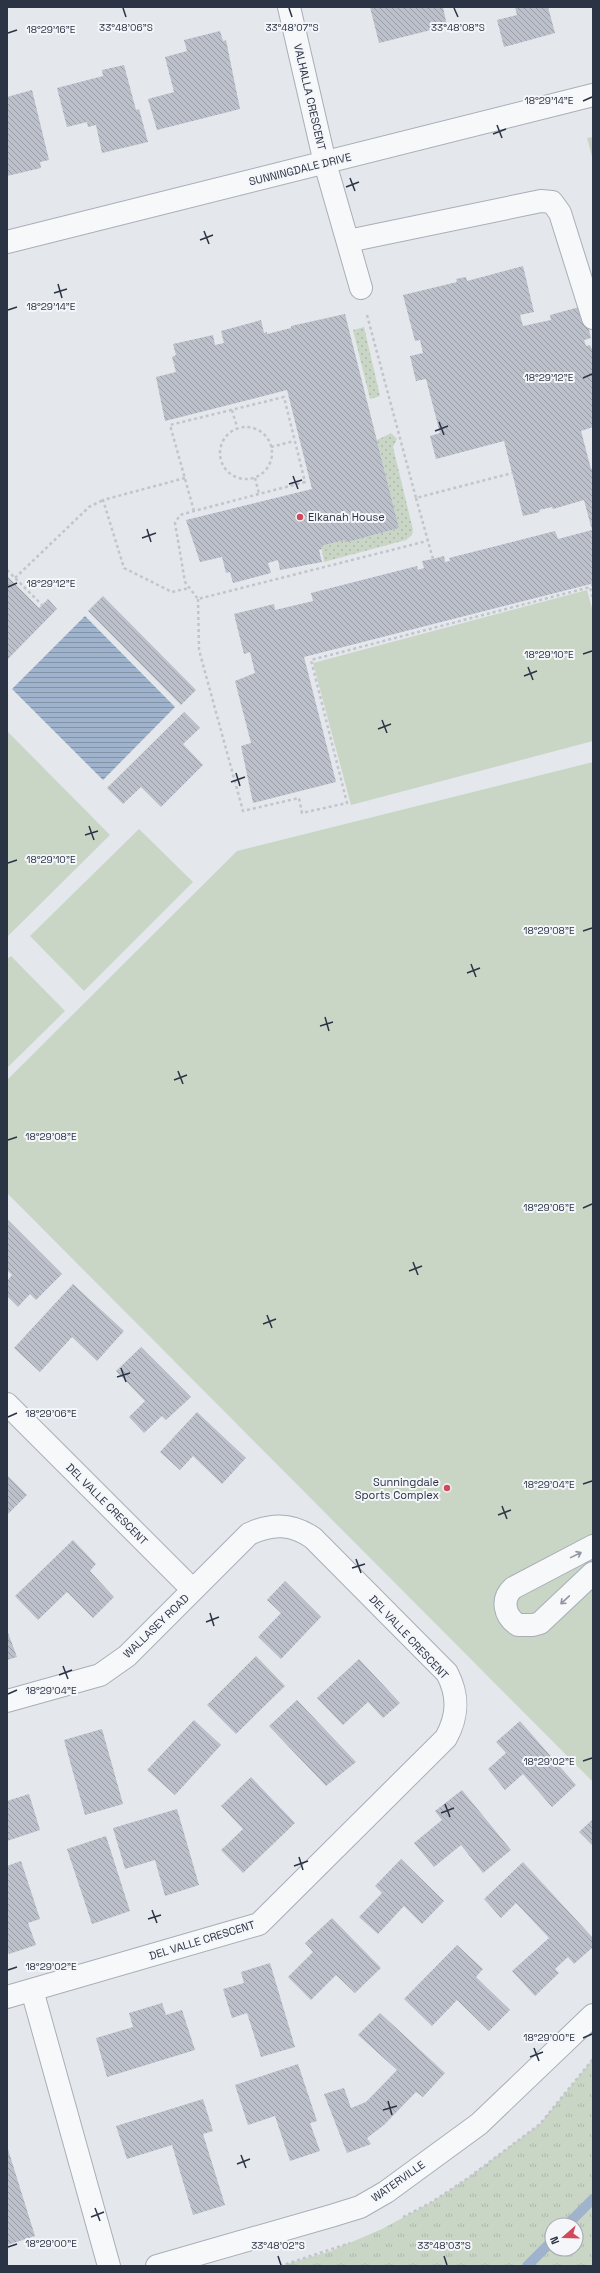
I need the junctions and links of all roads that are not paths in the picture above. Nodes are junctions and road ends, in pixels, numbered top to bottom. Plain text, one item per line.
1 (289, 7) edge
2 (593, 96) edge
3 (326, 163) junction
4 (348, 241) junction
5 (7, 242) edge
6 (360, 288) road end
7 (593, 318) edge
8 (7, 1404) edge
9 (593, 1546) edge
10 (593, 1573) edge
11 (193, 1590) junction
12 (7, 1701) edge
13 (32, 1990) junction
14 (7, 1997) edge
15 (593, 2015) edge
16 (109, 2266) edge
17 (157, 2266) edge

1 - 3 street, VALHALLA CRESCENT
2 - 3 street, SUNNINGDALE DRIVE
3 - 4 street, VALHALLA CRESCENT
3 - 5 street, SUNNINGDALE DRIVE
4 - 6 street, VALHALLA CRESCENT
4 - 7 street
8 - 11 street, DEL VALLE CRESCENT
10 -> 9 street
11 - 12 street, WALLASEY ROAD
11 - 13 street, DEL VALLE CRESCENT
13 - 14 street, DEL VALLE CRESCENT
13 - 16 street
15 - 17 street, WATERVILLE

